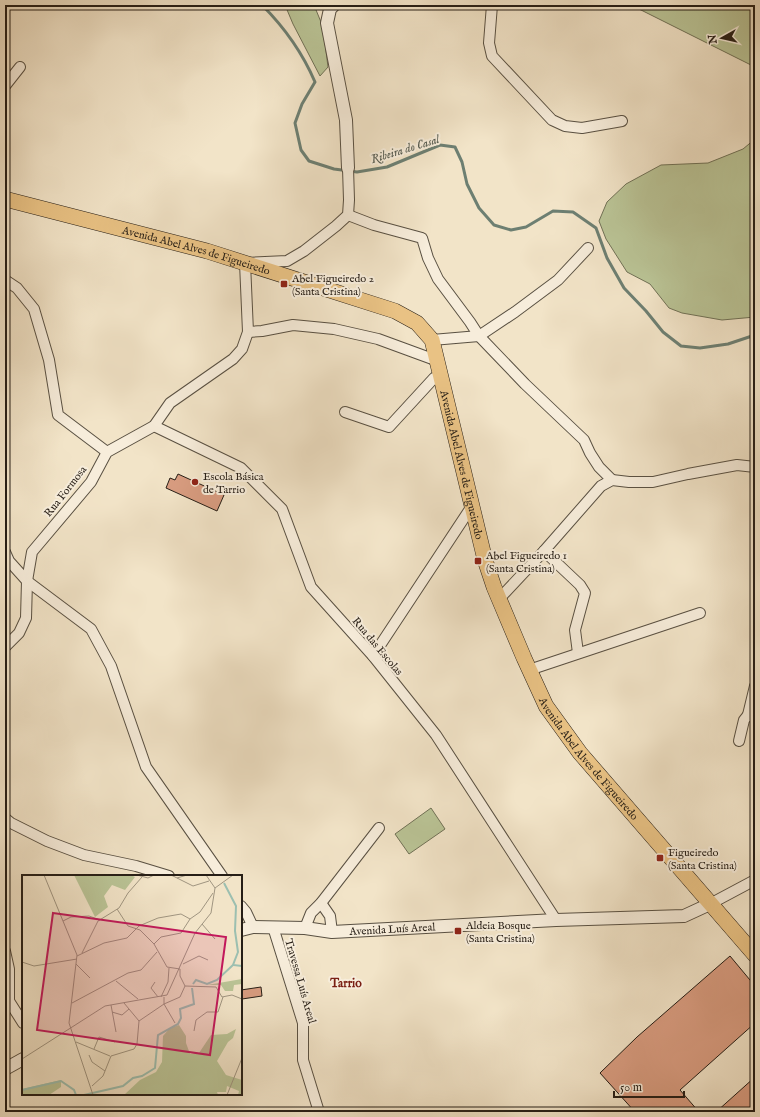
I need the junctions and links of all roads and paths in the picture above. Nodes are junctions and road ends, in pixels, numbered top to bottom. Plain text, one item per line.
1 (334, 5) edge
2 (492, 5) edge
3 (20, 67) dead end
4 (5, 86) edge
5 (622, 121) dead end
6 (348, 172) joint
7 (5, 199) edge
8 (348, 215) junction
9 (588, 248) dead end
10 (245, 263) junction
11 (5, 280) edge
12 (248, 332) junction
13 (479, 336) junction
14 (432, 340) junction
15 (438, 361) junction
16 (442, 377) junction
17 (345, 412) dead end
18 (154, 426) junction
19 (107, 452) junction
20 (755, 467) edge
21 (612, 480) junction
22 (472, 506) junction
23 (544, 551) junction
24 (5, 552) edge
25 (27, 581) junction
26 (499, 599) junction
27 (700, 613) dead end
28 (5, 647) edge
29 (578, 653) junction
30 (373, 656) junction
31 (529, 670) junction
32 (755, 686) edge
33 (751, 716) edge
34 (739, 742) dead end
35 (5, 818) edge
36 (379, 828) dead end
37 (166, 875) edge
38 (221, 875) edge
39 (755, 880) edge
40 (321, 903) junction
41 (710, 904) junction
42 (242, 907) edge
43 (556, 920) junction
44 (253, 927) junction
45 (274, 927) junction
46 (305, 928) junction
47 (242, 930) edge
48 (332, 932) junction
49 (5, 951) edge
50 (755, 955) edge
51 (22, 1021) edge
52 (22, 1060) edge
53 (5, 1069) edge
54 (319, 1112) edge

1 - 6 street
2 - 5 street
3 - 4 street
6 - 8 street
7 - 10 main road, Avenida Abel Alves de Figueiredo
8 - 10 street
8 - 13 street
9 - 13 street
10 - 12 street
10 - 14 main road, Avenida Abel Alves de Figueiredo
11 - 19 street
12 - 15 street
12 - 18 street
13 - 14 street
13 - 21 street
14 - 15 main road, Avenida Abel Alves de Figueiredo
15 - 16 main road, Avenida Abel Alves de Figueiredo
16 - 17 street
16 - 22 main road, Avenida Abel Alves de Figueiredo
18 - 19 street
18 - 30 street, Rua das Escolas
19 - 25 street, Rua Formosa
20 - 21 street
21 - 23 street
22 - 26 main road, Avenida Abel Alves de Figueiredo
22 - 30 street
23 - 26 street
23 - 29 street
24 - 25 street
25 - 28 street, Rua Formosa
25 - 38 street
26 - 31 main road, Avenida Abel Alves de Figueiredo
27 - 29 street
29 - 31 street
30 - 43 street, Rua das Escolas
31 - 41 main road, Avenida Abel Alves de Figueiredo
32 - 33 street
33 - 34 street
35 - 37 street
36 - 40 street
39 - 41 street
40 - 46 street
40 - 48 street
41 - 43 street, Avenida Luís Areal
41 - 50 main road, Avenida Abel Alves de Figueiredo
42 - 44 street
43 - 48 street, Avenida Luís Areal
44 - 45 street, Avenida Luís Areal
44 - 47 street, Avenida Luís Areal
45 - 46 street, Avenida Luís Areal
45 - 54 street, Travessa Luís Areal
46 - 48 street, Avenida Luís Areal
49 - 51 street
52 - 53 street

